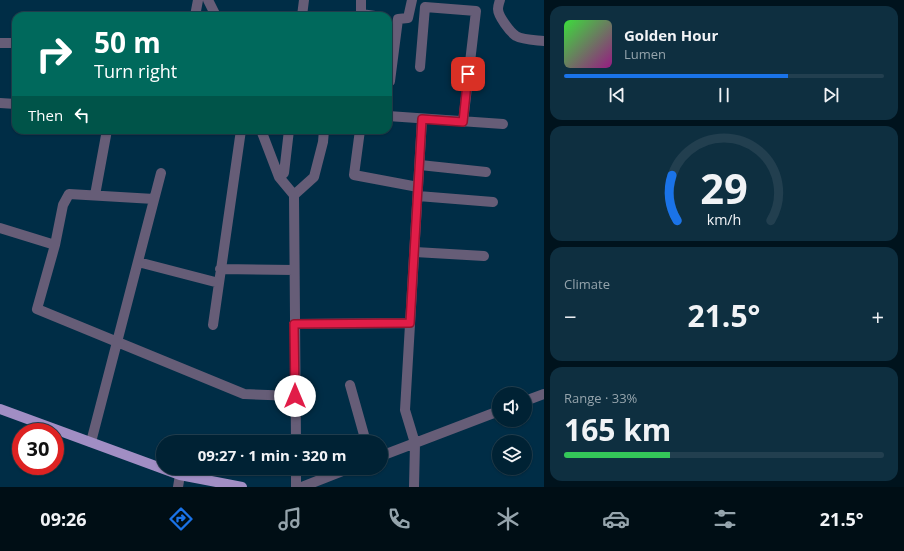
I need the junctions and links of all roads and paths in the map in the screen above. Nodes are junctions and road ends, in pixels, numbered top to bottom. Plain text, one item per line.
1 (198, 0) edge
2 (208, 0) edge
3 (304, 0) edge
4 (361, 0) edge
5 (412, 0) edge
6 (500, 0) edge
7 (196, 12) edge
8 (214, 12) edge
9 (302, 12) edge
10 (360, 12) edge
11 (393, 18) edge
12 (392, 39) edge
13 (544, 41) edge
14 (0, 43) edge
15 (12, 43) edge
16 (420, 67) dead end
17 (0, 103) edge
18 (12, 104) edge
19 (392, 116) edge
20 (422, 119) junction
21 (463, 122) junction
22 (503, 124) dead end
23 (106, 134) edge
24 (240, 134) edge
25 (262, 134) edge
26 (289, 134) edge
27 (324, 134) edge
28 (359, 134) edge
29 (420, 165) junction
30 (486, 172) dead end
31 (161, 173) dead end
32 (279, 178) junction
33 (418, 191) junction
34 (95, 195) junction
35 (294, 195) junction
36 (154, 199) junction
37 (493, 202) dead end
38 (0, 228) edge
39 (55, 245) junction
40 (414, 252) junction
41 (484, 256) dead end
42 (138, 262) junction
43 (220, 269) junction
44 (294, 270) junction
45 (219, 283) junction
46 (410, 323) junction
47 (294, 324) junction
48 (213, 325) dead end
49 (117, 342) junction
50 (350, 385) dead end
51 (544, 394) edge
52 (295, 396) junction
53 (532, 399) edge
54 (0, 409) edge
55 (492, 414) edge
56 (296, 435) edge
57 (364, 435) edge
58 (91, 442) junction
59 (415, 443) junction
60 (388, 453) edge
61 (156, 466) edge
62 (180, 475) joint
63 (296, 475) edge
64 (332, 475) edge
65 (178, 487) edge
66 (242, 487) edge
67 (296, 487) edge
68 (302, 487) edge
69 (414, 487) edge

1 - 7 street
2 - 8 street
3 - 9 street
4 - 10 street
5 - 11 street
6 - 13 street
11 - 12 street
14 - 15 street
16 - 21 street
17 - 18 street
19 - 20 street
20 - 21 street
20 - 29 street
21 - 22 street
23 - 34 street
24 - 43 street
25 - 32 street
26 - 32 street
27 - 35 street
28 - 33 street
29 - 30 street
29 - 33 street
31 - 36 street
32 - 35 street
33 - 37 street
33 - 40 street
34 - 36 street
34 - 39 street
35 - 44 street
36 - 42 street
38 - 39 street
39 - 49 street
40 - 41 street
40 - 46 street
42 - 45 street
42 - 49 street
43 - 44 street
43 - 45 street
44 - 47 street
45 - 48 street
46 - 47 street
46 - 59 street
47 - 52 street
49 - 52 street
49 - 58 street
50 - 57 street
51 - 53 street
52 - 56 street
54 - 58 main road
55 - 59 street
58 - 61 main road
59 - 60 street
59 - 69 street
62 - 65 street
62 - 66 main road
63 - 67 street
64 - 68 street

